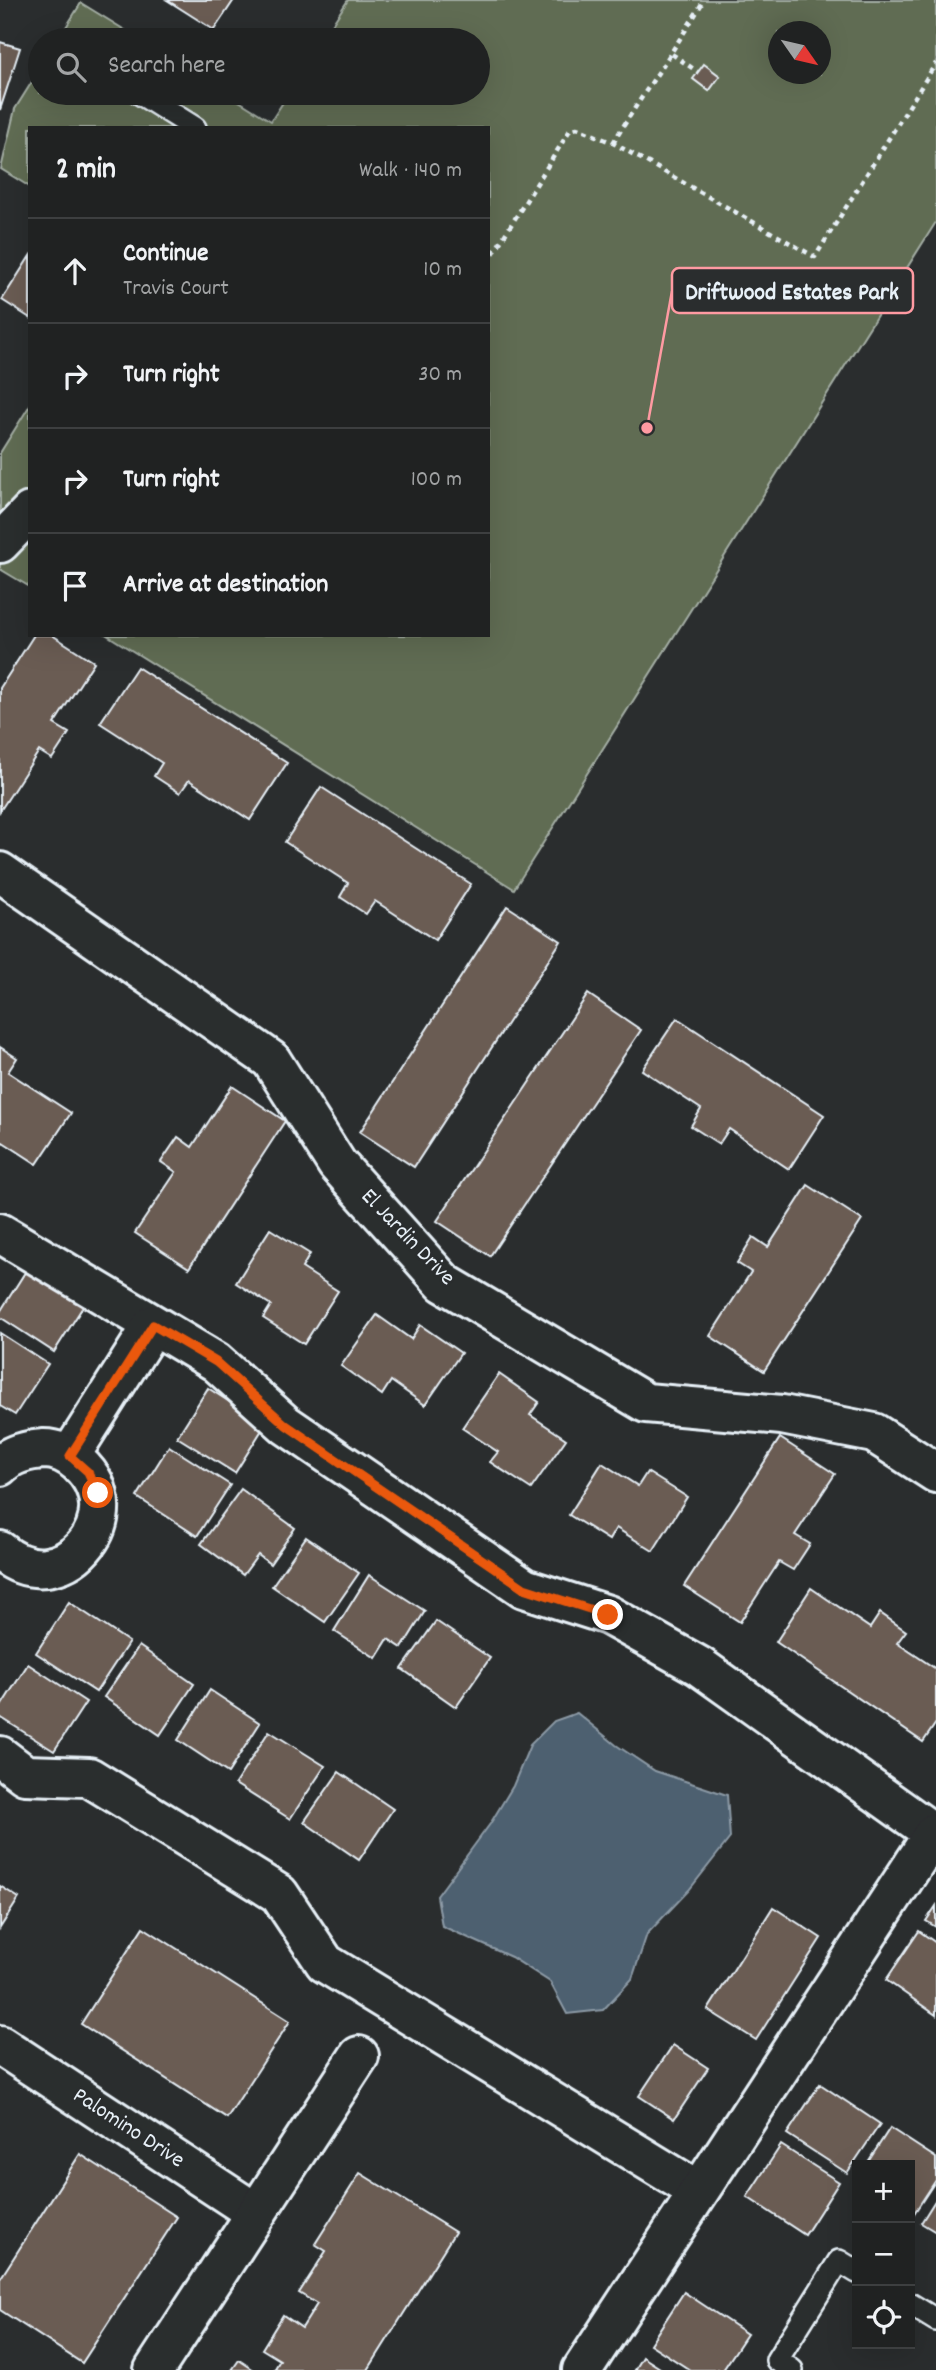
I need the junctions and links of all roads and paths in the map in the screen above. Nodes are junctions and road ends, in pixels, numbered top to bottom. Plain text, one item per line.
1 (704, 0) edge
2 (672, 54) junction
3 (936, 63) edge
4 (698, 72) dead end
5 (158, 105) edge
6 (192, 126) edge
7 (613, 143) junction
8 (490, 259) edge
9 (28, 514) edge
10 (0, 543) edge
11 (0, 872) edge
12 (0, 1233) edge
13 (153, 1325) junction
14 (70, 1456) junction
15 (0, 1466) edge
16 (936, 1473) edge
17 (4, 1563) edge
18 (0, 1756) edge
19 (935, 1834) edge
20 (0, 2045) edge
21 (359, 2056) dead end
22 (698, 2191) junction
23 (256, 2213) junction
24 (852, 2269) edge
25 (915, 2307) edge
26 (936, 2320) edge
27 (154, 2370) edge
28 (582, 2370) edge
29 (792, 2370) edge

1 - 2 path
2 - 4 path
2 - 7 path
3 - 7 path
5 - 6 lane
7 - 8 path
9 - 10 street
11 - 16 street, El Jardin Drive
12 - 13 street
13 - 14 street
13 - 19 street
14 - 15 street
14 - 17 street
18 - 22 street
19 - 22 street
20 - 23 street, Palomino Drive
21 - 23 street
22 - 28 street
23 - 27 street
24 - 29 lane
25 - 26 lane

